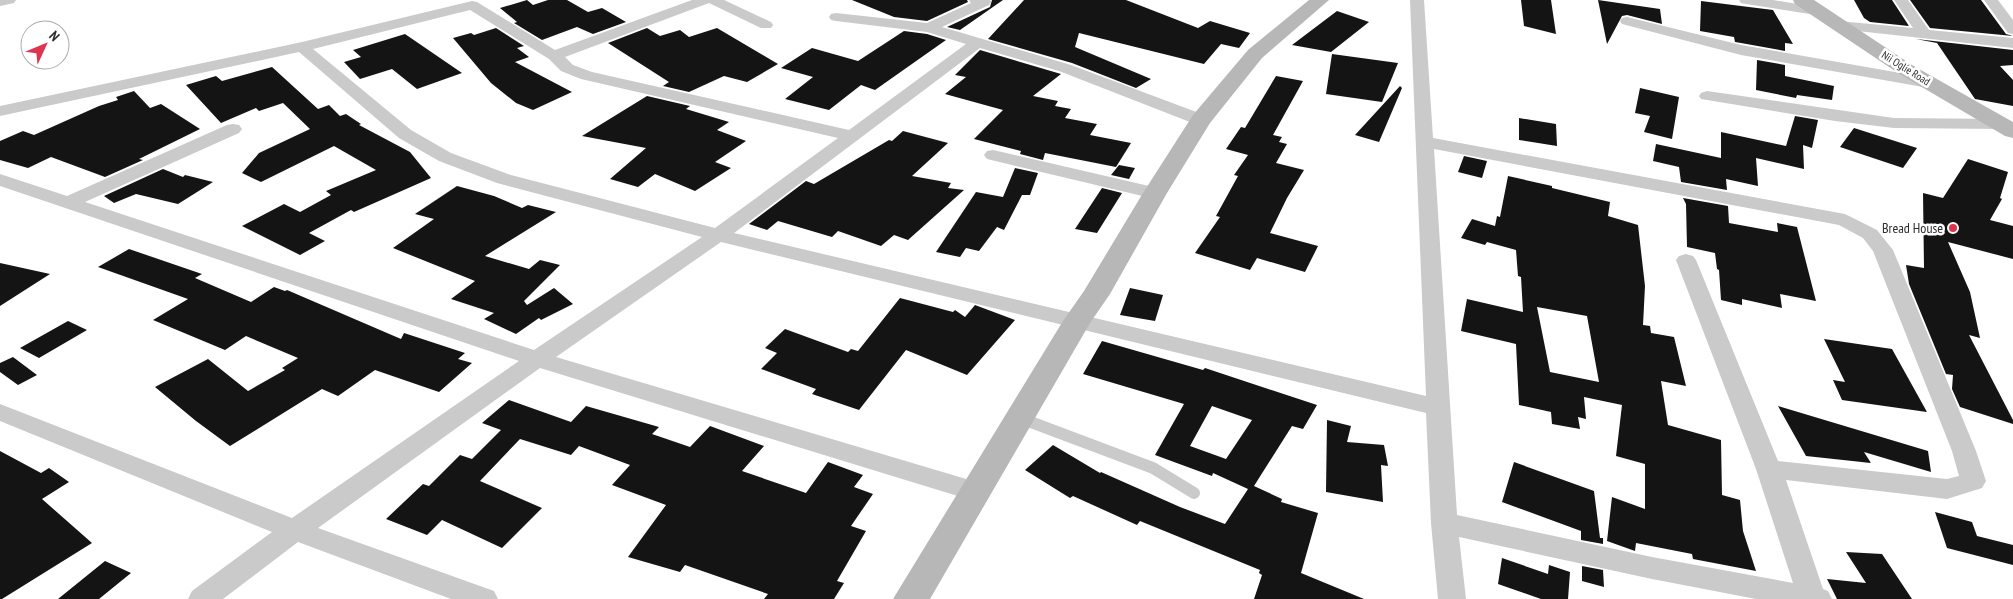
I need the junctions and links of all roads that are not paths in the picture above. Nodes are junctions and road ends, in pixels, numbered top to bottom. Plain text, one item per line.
1 (9, 0) edge
2 (494, 0) edge
3 (704, 0) edge
4 (712, 0) edge
5 (1320, 0) edge
6 (1417, 0) edge
7 (1746, 0) edge
8 (1901, 0) edge
9 (1991, 0) edge
10 (983, 1) edge
11 (0, 2) edge
12 (472, 5) junction
13 (1809, 5) edge
14 (836, 17) dead end
15 (1627, 21) dead end
16 (766, 24) dead end
17 (1838, 25) junction
18 (929, 28) junction
19 (2013, 30) edge
20 (1924, 33) junction
21 (978, 43) junction
22 (2013, 43) edge
23 (302, 47) junction
24 (554, 56) junction
25 (1930, 84) junction
26 (1708, 96) dead end
27 (0, 111) edge
28 (1201, 120) junction
29 (2007, 128) edge
30 (233, 129) dead end
31 (851, 136) junction
32 (1425, 142) junction
33 (993, 155) dead end
34 (0, 180) edge
35 (1155, 193) junction
36 (69, 202) junction
37 (718, 235) junction
38 (1686, 260) dead end
39 (1077, 321) junction
40 (537, 358) junction
41 (1438, 406) junction
42 (0, 412) edge
43 (1019, 417) junction
44 (1768, 469) junction
45 (974, 491) junction
46 (1194, 493) dead end
47 (1444, 522) junction
48 (296, 530) junction
49 (1815, 598) edge
50 (202, 599) edge
51 (484, 599) edge
52 (911, 599) edge
53 (1452, 599) edge

1 - 11 street
2 - 12 street
3 - 24 street
4 - 16 street
5 - 28 street
6 - 32 street
7 - 13 street
8 - 20 street
9 - 19 street
10 - 18 street
12 - 23 street
12 - 24 street
13 - 17 street, Nii Oglie Road
14 - 18 street
15 - 25 street
17 - 20 street
17 - 25 street, Nii Oglie Road
18 - 21 street
20 - 22 street
21 - 28 street
21 - 31 street
23 - 27 street
23 - 37 street
24 - 31 street
25 - 29 street, Nii Oglie Road
26 - 29 street
28 - 35 street
30 - 36 street
31 - 37 street
32 - 41 street
32 - 44 street
33 - 35 street
34 - 36 street
35 - 39 street
36 - 40 street
37 - 39 street
37 - 40 street
38 - 44 street
39 - 41 street
39 - 43 street
40 - 45 street
40 - 48 street
41 - 47 street
42 - 48 street
43 - 45 street
43 - 46 lane
44 - 49 street
45 - 52 street
47 - 49 street
47 - 53 street
48 - 50 street
48 - 51 street

